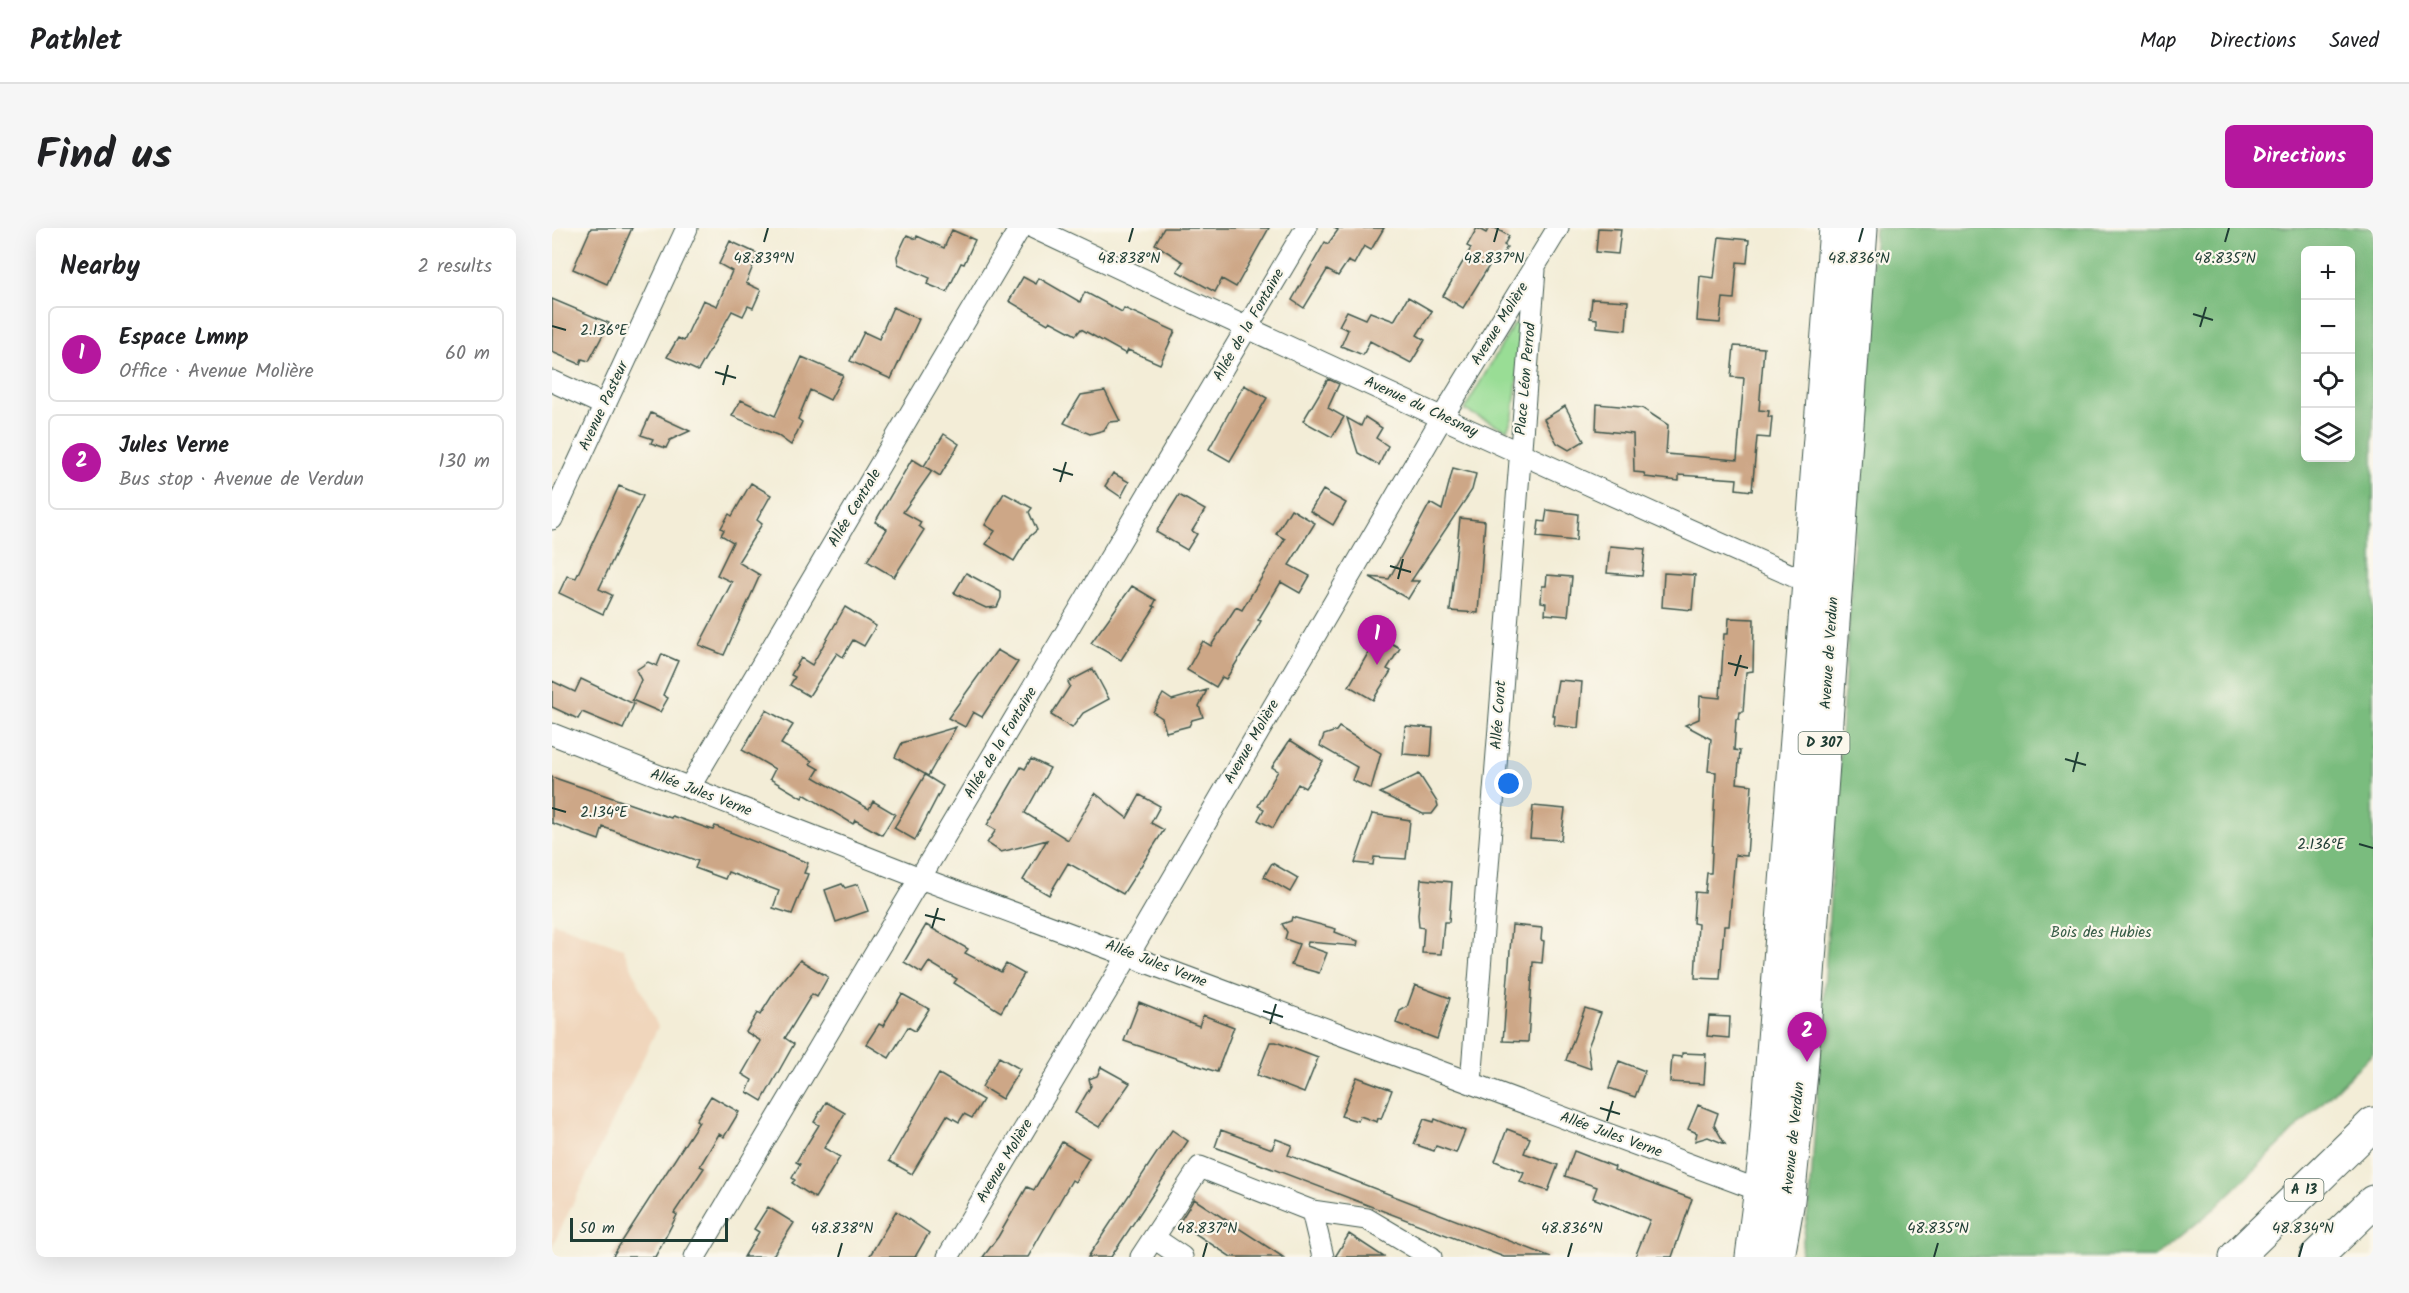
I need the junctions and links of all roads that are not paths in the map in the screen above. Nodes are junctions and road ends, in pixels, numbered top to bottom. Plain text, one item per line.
1 (687, 228) edge
2 (1020, 228) edge
3 (1034, 228) edge
4 (1306, 228) edge
5 (1558, 228) edge
6 (1836, 228) edge
7 (1861, 228) edge
8 (1535, 267) junction
9 (1248, 329) junction
10 (552, 381) edge
11 (604, 405) junction
12 (1443, 416) junction
13 (1520, 455) junction
14 (552, 519) edge
15 (1809, 583) junction
16 (552, 734) edge
17 (689, 788) junction
18 (920, 878) junction
19 (1129, 954) junction
20 (1471, 1083) junction
21 (2373, 1124) edge
22 (1761, 1191) junction
23 (2373, 1202) edge
24 (1312, 1211) junction
25 (1154, 1238) junction
26 (695, 1257) edge
27 (948, 1257) edge
28 (1141, 1257) edge
29 (1182, 1257) edge
30 (1323, 1257) edge
31 (1431, 1257) edge
32 (1752, 1257) edge
33 (1778, 1257) edge
34 (2235, 1257) edge
35 (2316, 1257) edge

1 - 11 street, Avenue Pasteur
2 - 17 street, Allée Centrale
3 - 9 street, Avenue du Chesnay
4 - 9 street, Allée de la Fontaine
5 - 8 street, Avenue Molière
6 - 15 main road, Avenue de Verdun / D 307
7 - 33 main road, Avenue de Verdun / D 307
8 - 12 street, Avenue Molière
8 - 13 street, Place Léon Perrod
9 - 12 street, Avenue du Chesnay
9 - 18 street, Allée de la Fontaine
10 - 11 street
11 - 14 street, Avenue Pasteur
12 - 13 street, Avenue du Chesnay
12 - 19 street, Avenue Molière
13 - 15 street, Avenue du Chesnay
13 - 20 street, Allée Corot
15 - 22 main road, Avenue de Verdun / D 307
16 - 17 street, Allée Jules Verne
17 - 18 street, Allée Jules Verne
18 - 19 street, Allée Jules Verne
18 - 26 street, Allée de la Fontaine
19 - 20 street, Allée Jules Verne
19 - 27 street, Avenue Molière
20 - 22 street, Allée Jules Verne
21 - 34 main road, A 13
22 - 32 main road, Avenue de Verdun / D 307
23 - 35 main road
24 - 25 street
24 - 30 street
24 - 31 street
25 - 28 street
25 - 29 street

